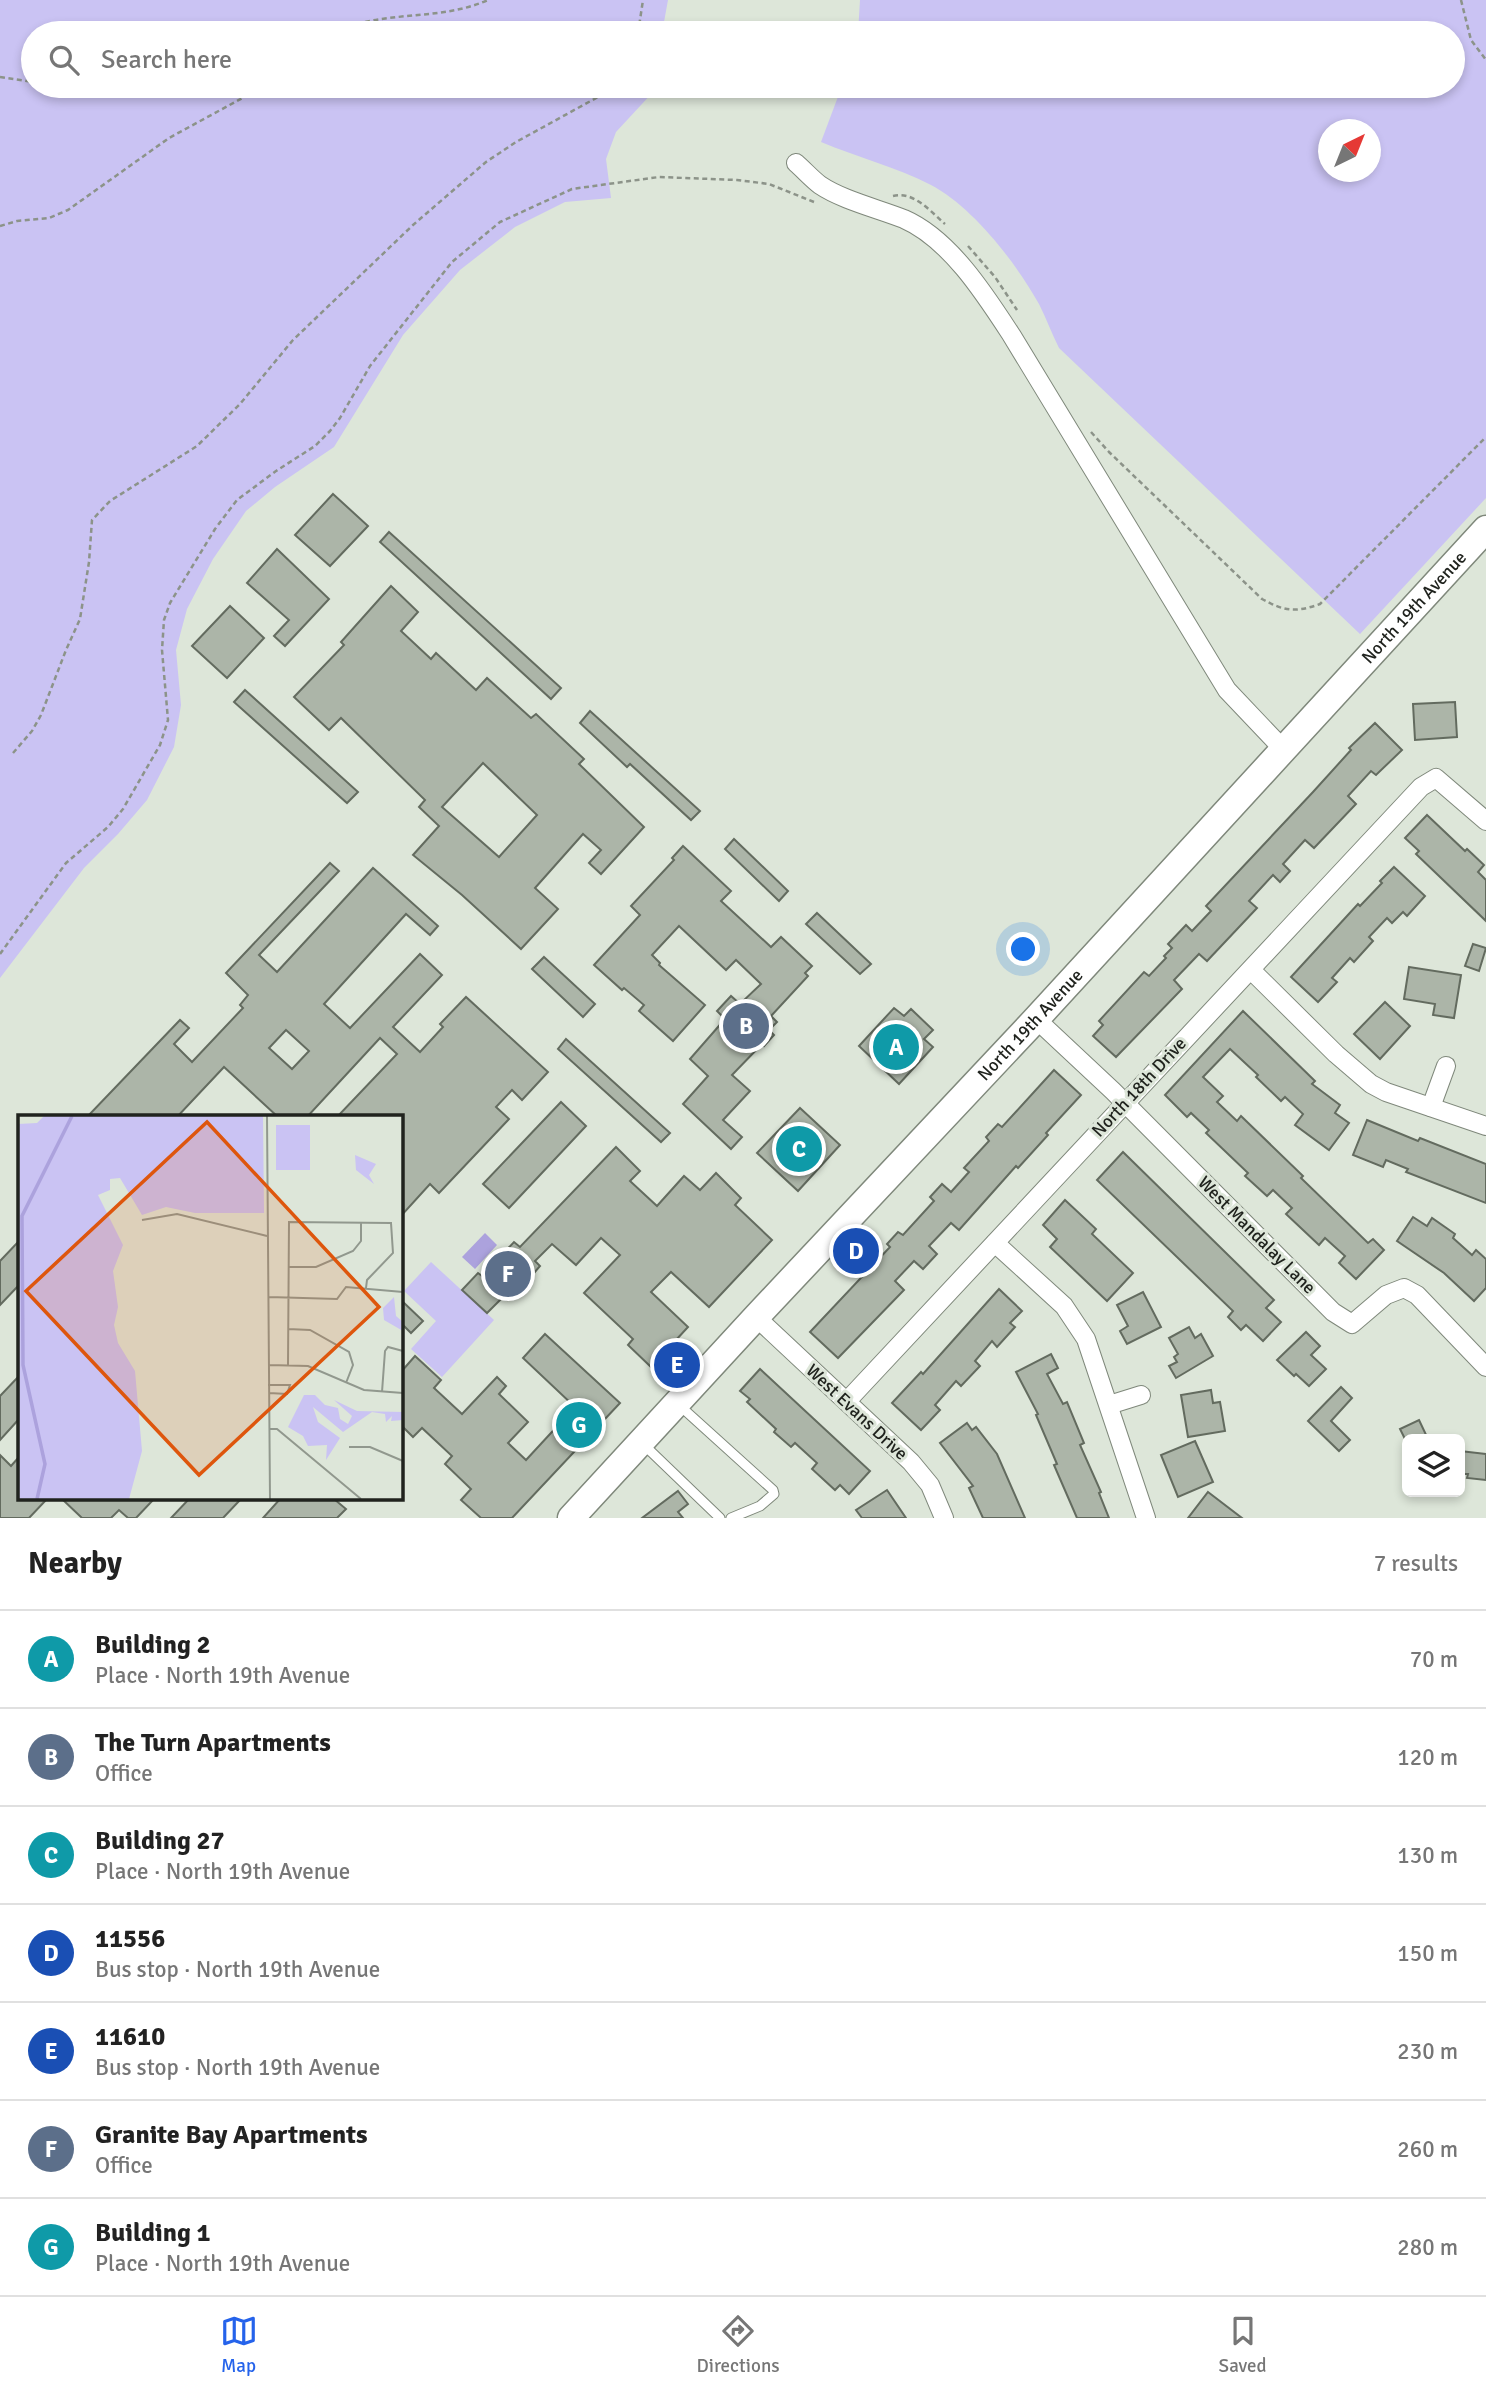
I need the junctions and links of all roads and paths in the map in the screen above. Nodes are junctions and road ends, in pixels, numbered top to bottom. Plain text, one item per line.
1 (488, 0) edge
2 (643, 0) edge
3 (1461, 0) edge
4 (363, 21) edge
5 (640, 21) edge
6 (1486, 60) edge
7 (0, 77) edge
8 (21, 80) edge
9 (242, 98) edge
10 (596, 98) edge
11 (796, 163) dead end
12 (816, 203) dead end
13 (879, 211) junction
14 (0, 226) edge
15 (951, 229) dead end
16 (967, 245) dead end
17 (1017, 310) dead end
18 (1085, 423) dead end
19 (1486, 437) edge
20 (1486, 529) edge
21 (1283, 750) junction
22 (13, 753) dead end
23 (1486, 821) edge
24 (0, 954) edge
25 (1251, 970) junction
26 (1036, 1019) junction
27 (1446, 1066) dead end
28 (1124, 1103) junction
29 (1431, 1107) junction
30 (1486, 1126) edge
31 (995, 1243) junction
32 (756, 1317) junction
33 (1486, 1367) edge
34 (1140, 1395) dead end
35 (847, 1401) junction
36 (676, 1403) junction
37 (1109, 1405) junction
38 (641, 1442) junction
39 (571, 1518) edge
40 (720, 1518) edge
41 (732, 1518) edge
42 (944, 1518) edge
43 (1146, 1518) edge

1 - 4 path
2 - 5 path
3 - 6 path
7 - 8 path
9 - 14 path
10 - 22 path
11 - 13 street
12 - 24 path
13 - 15 path
13 - 21 street
16 - 17 path
18 - 19 path
20 - 21 main road, North 19th Avenue
21 - 26 main road, North 19th Avenue
23 - 25 street, North 18th Drive
25 - 28 street, North 18th Drive
25 - 29 street
26 - 28 street, West Mandalay Lane
26 - 32 main road, North 19th Avenue
27 - 29 street
28 - 31 street, North 18th Drive
28 - 33 street, West Mandalay Lane
29 - 30 street
31 - 35 street, North 18th Drive
31 - 37 street
32 - 35 street, West Evans Drive
32 - 36 main road, North 19th Avenue
34 - 37 street
35 - 42 street, West Evans Drive
36 - 38 main road, North 19th Avenue
36 - 41 lane
37 - 43 street
38 - 39 main road, North 19th Avenue
38 - 40 lane

